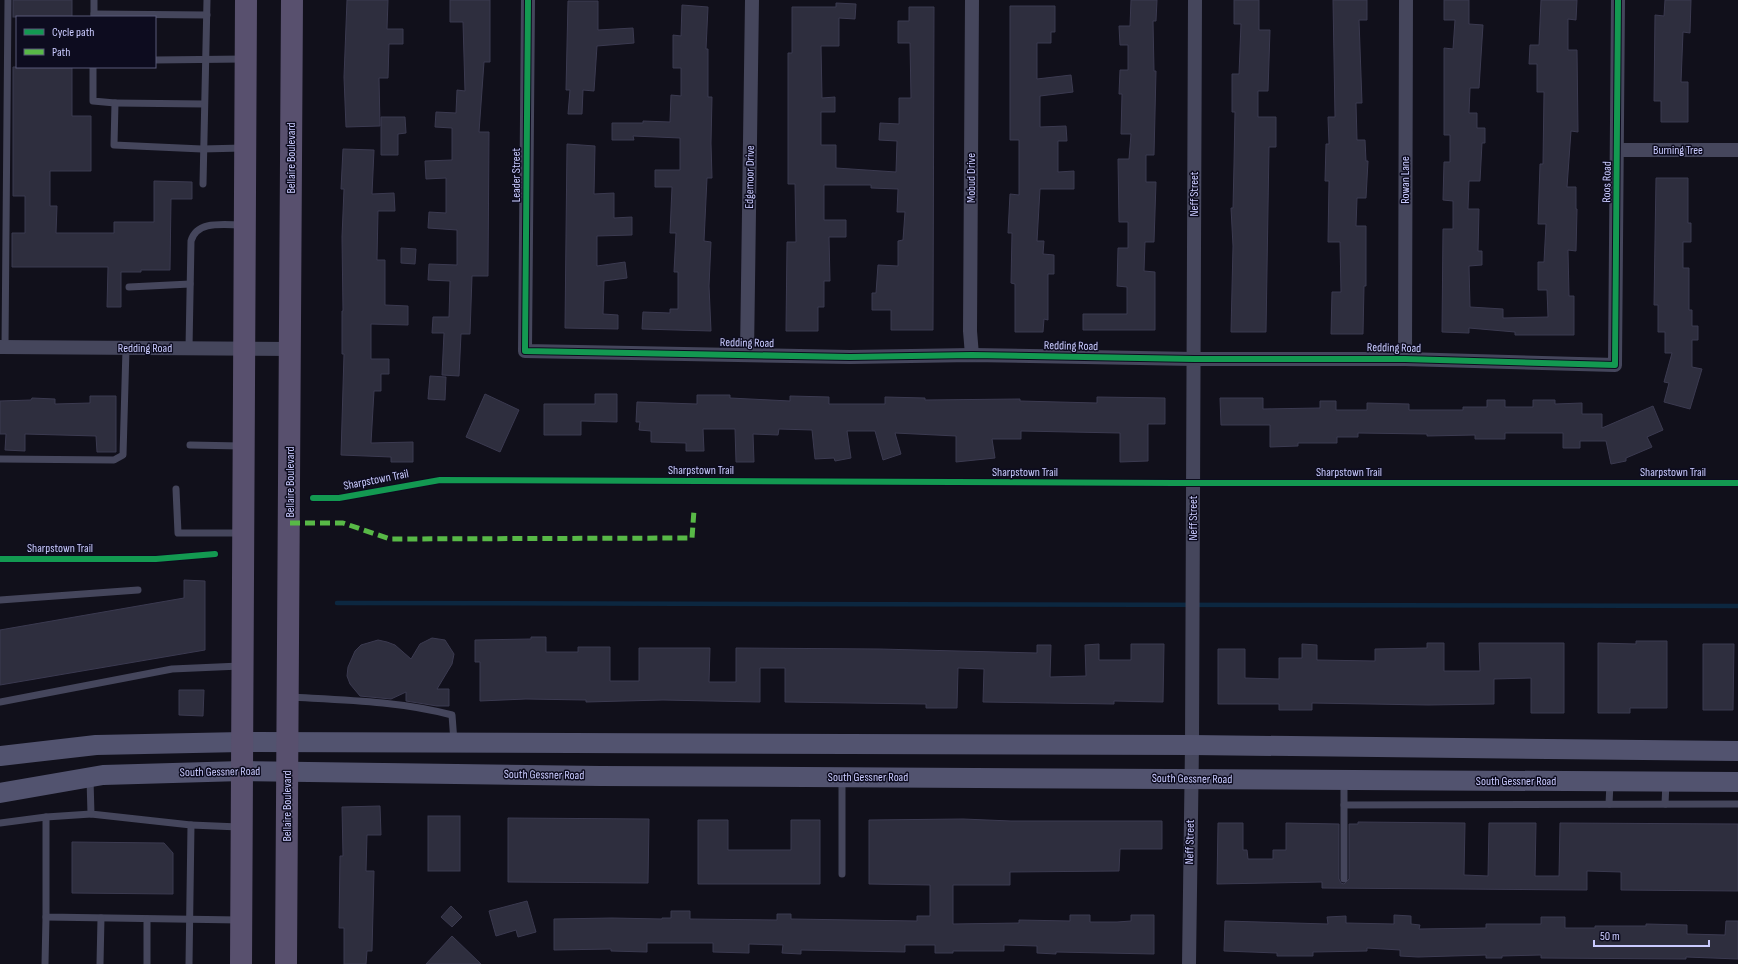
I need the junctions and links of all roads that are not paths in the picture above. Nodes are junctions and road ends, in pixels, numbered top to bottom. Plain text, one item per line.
1 (8, 0) edge
2 (94, 0) edge
3 (207, 0) edge
4 (246, 0) edge
5 (292, 0) edge
6 (528, 0) edge
7 (752, 0) edge
8 (972, 0) edge
9 (1195, 0) edge
10 (1406, 0) edge
11 (1618, 0) edge
12 (207, 15) junction
13 (94, 16) edge
14 (205, 59) junction
15 (246, 59) junction
16 (156, 60) edge
17 (94, 68) edge
18 (115, 102) junction
19 (204, 104) junction
20 (245, 148) junction
21 (202, 149) junction
22 (1618, 150) junction
23 (1738, 150) edge
24 (203, 184) dead end
25 (245, 224) junction
26 (190, 284) junction
27 (129, 287) dead end
28 (2, 347) edge
29 (126, 348) junction
30 (189, 348) junction
31 (244, 349) junction
32 (291, 349) junction
33 (526, 351) joint
34 (747, 354) junction
35 (972, 355) junction
36 (1194, 359) junction
37 (1405, 359) junction
38 (1615, 365) joint
39 (190, 444) dead end
40 (244, 446) junction
41 (0, 459) edge
42 (176, 489) dead end
43 (243, 533) junction
44 (138, 590) dead end
45 (0, 600) edge
46 (242, 666) junction
47 (288, 697) junction
48 (0, 702) edge
49 (242, 742) junction
50 (454, 742) junction
51 (600, 742) junction
52 (288, 743) junction
53 (882, 745) junction
54 (1192, 745) junction
55 (1738, 751) edge
56 (0, 756) edge
57 (242, 771) junction
58 (287, 772) junction
59 (600, 776) junction
60 (842, 776) junction
61 (881, 776) junction
62 (90, 777) junction
63 (1191, 779) junction
64 (1344, 781) junction
65 (1610, 781) junction
66 (1666, 782) junction
67 (1738, 782) edge
68 (0, 793) edge
69 (1609, 804) junction
70 (1665, 804) junction
71 (1738, 804) edge
72 (1344, 805) junction
73 (91, 814) junction
74 (46, 817) junction
75 (0, 823) edge
76 (191, 825) junction
77 (241, 826) junction
78 (842, 874) dead end
79 (1344, 879) dead end
80 (46, 917) junction
81 (100, 918) junction
82 (147, 919) junction
83 (190, 919) junction
84 (241, 920) junction
85 (45, 964) edge
86 (100, 964) edge
87 (146, 964) edge
88 (189, 964) edge
89 (241, 964) edge
90 (286, 964) edge
91 (1189, 964) edge

1 - 28 lane
2 - 13 lane
3 - 12 lane
4 - 15 main road
5 - 32 main road, Bellaire Boulevard
6 - 33 street, Leader Street
7 - 34 street, Edgemoor Drive
8 - 35 street, Mobud Drive
9 - 36 street, Neff Street
10 - 37 street, Rowan Lane
11 - 22 street, Roos Road
12 - 13 lane
12 - 14 lane
14 - 15 lane
14 - 16 lane
14 - 19 lane
15 - 20 main road
17 - 18 lane
18 - 19 lane
18 - 21 lane
19 - 21 lane
20 - 21 lane
20 - 25 main road
21 - 24 lane
22 - 23 street, Burning Tree
22 - 38 street, Roos Road
25 - 26 lane
25 - 31 main road
26 - 27 lane
26 - 30 lane
28 - 29 street, Redding Road
29 - 30 street, Redding Road
29 - 41 lane
30 - 31 street, Redding Road
31 - 32 street, Redding Road
31 - 40 main road
32 - 47 main road, Bellaire Boulevard
33 - 34 street, Redding Road
34 - 35 street, Redding Road
35 - 36 street, Redding Road
36 - 37 street, Redding Road
36 - 54 street, Neff Street
37 - 38 street, Redding Road
39 - 40 lane
40 - 43 main road
42 - 43 lane
43 - 46 main road
44 - 45 lane
46 - 48 lane
46 - 49 main road
47 - 50 lane
47 - 52 main road, Bellaire Boulevard
49 - 52 main road
49 - 56 main road
49 - 57 main road
50 - 51 main road
50 - 52 main road
51 - 53 main road
51 - 59 main road
52 - 58 main road, Bellaire Boulevard
53 - 54 main road
53 - 61 main road
54 - 55 main road
54 - 63 street, Neff Street
57 - 58 main road, South Gessner Road
57 - 62 main road, South Gessner Road
57 - 77 main road
58 - 59 main road, South Gessner Road
58 - 90 main road, Bellaire Boulevard
59 - 60 main road, South Gessner Road
60 - 61 main road, South Gessner Road
60 - 78 lane
61 - 63 main road, South Gessner Road
62 - 68 main road, South Gessner Road
62 - 73 lane
63 - 64 main road, South Gessner Road
63 - 91 street, Neff Street
64 - 65 main road, South Gessner Road
64 - 72 lane
65 - 66 main road, South Gessner Road
65 - 69 lane
66 - 67 main road, South Gessner Road
66 - 70 lane
69 - 70 lane
69 - 72 lane
70 - 71 lane
72 - 79 lane
73 - 74 lane
73 - 76 lane
74 - 75 lane
74 - 80 lane
76 - 77 lane
76 - 83 lane
77 - 84 main road
80 - 81 lane
80 - 85 lane
81 - 82 lane
81 - 86 lane
82 - 83 lane
82 - 87 lane
83 - 84 lane
83 - 88 lane
84 - 89 main road

